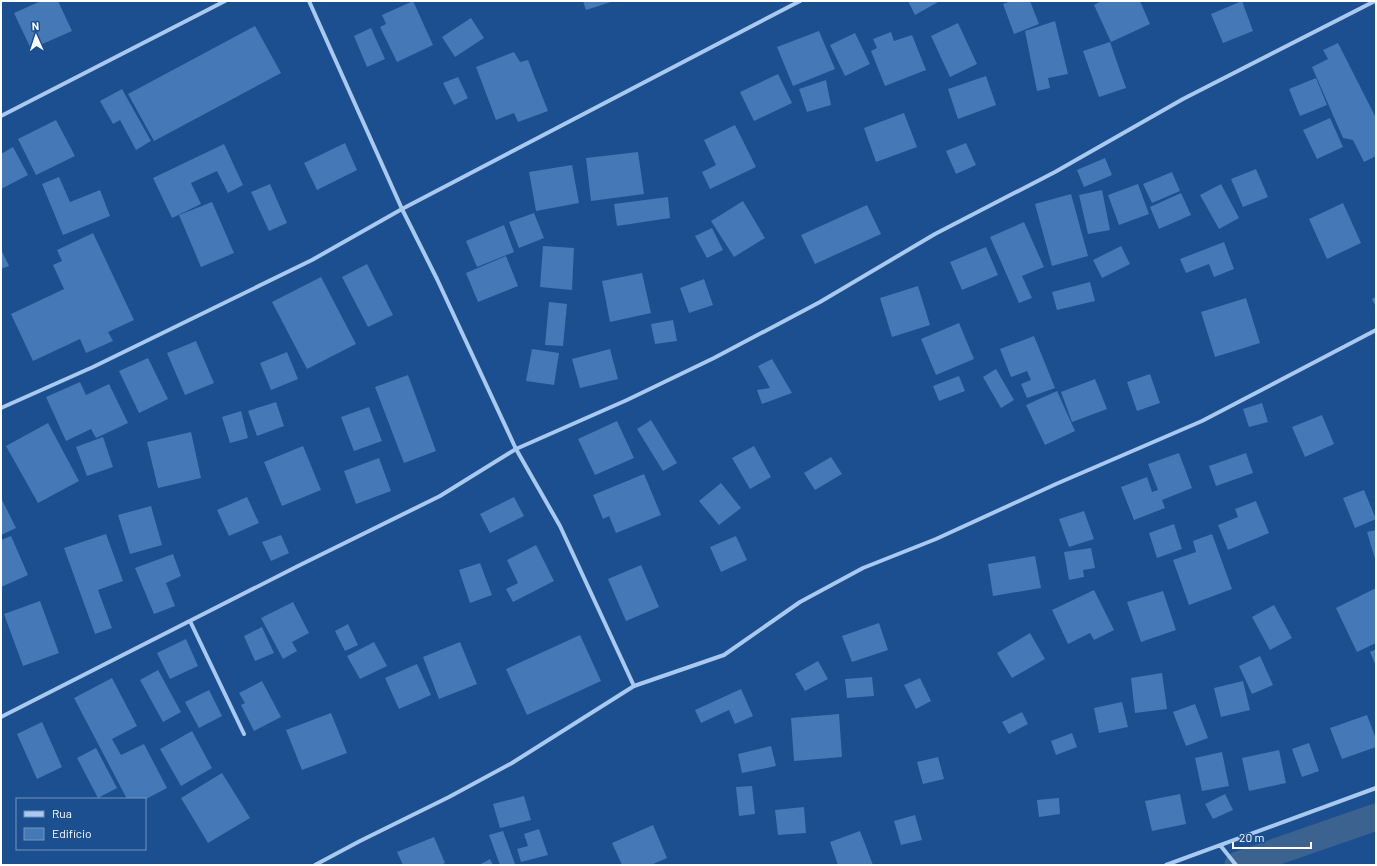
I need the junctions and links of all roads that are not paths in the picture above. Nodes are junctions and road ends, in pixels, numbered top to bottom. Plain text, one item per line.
1 (225, 1) edge
2 (309, 1) edge
3 (800, 1) edge
4 (1375, 1) edge
5 (1, 116) edge
6 (402, 209) junction
7 (1376, 330) edge
8 (1, 408) edge
9 (516, 449) junction
10 (190, 621) junction
11 (634, 686) junction
12 (1, 717) edge
13 (244, 734) dead end
14 (1376, 788) edge
15 (1220, 845) junction
16 (315, 865) edge
17 (1166, 865) edge
18 (1236, 865) edge

1 - 5 street
2 - 6 street
3 - 6 street
4 - 9 street
6 - 8 street
6 - 9 street
7 - 11 street
9 - 10 street
9 - 11 street
10 - 12 street
10 - 13 street
11 - 16 street
14 - 15 street
15 - 17 street
15 - 18 street

